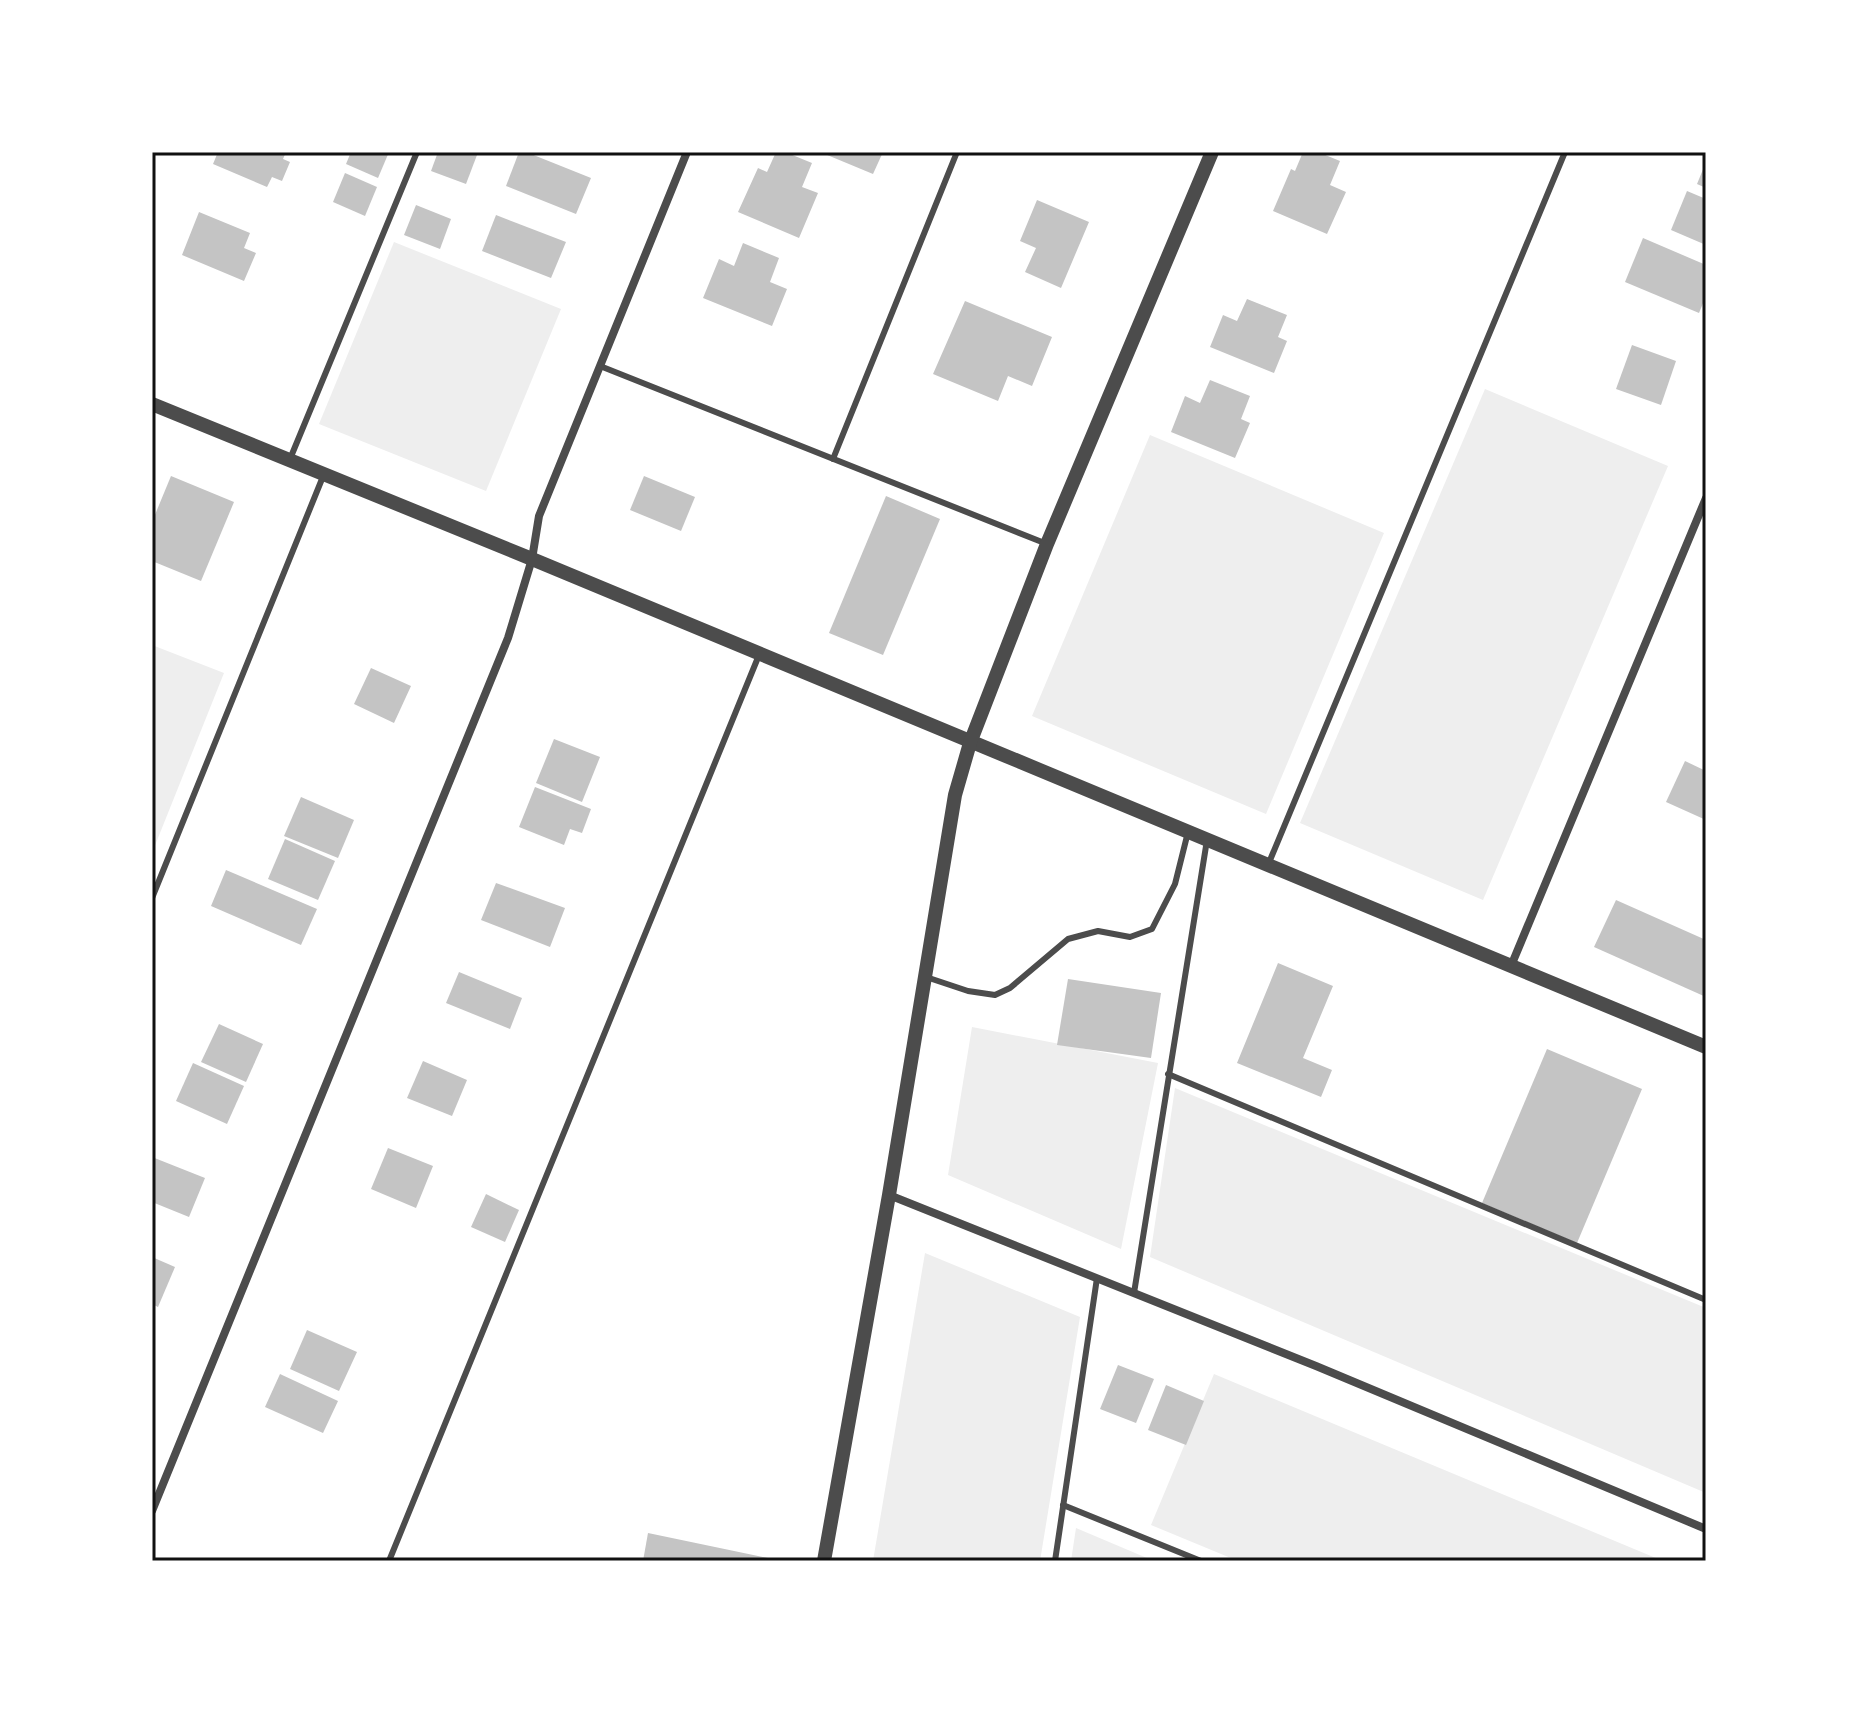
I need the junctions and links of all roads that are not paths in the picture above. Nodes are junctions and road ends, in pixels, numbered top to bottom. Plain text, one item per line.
1 (417, 152) edge
2 (687, 152) edge
3 (957, 152) edge
4 (1212, 152) edge
5 (1565, 152) edge
6 (600, 366) junction
7 (152, 404) edge
8 (833, 459) junction
9 (290, 460) junction
10 (324, 474) junction
11 (1706, 498) edge
12 (1047, 544) junction
13 (532, 559) junction
14 (759, 655) junction
15 (970, 743) junction
16 (1188, 832) junction
17 (1207, 840) junction
18 (1267, 865) junction
19 (152, 898) edge
20 (1511, 966) junction
21 (926, 977) junction
22 (1706, 1047) edge
23 (1168, 1074) junction
24 (889, 1195) junction
25 (1097, 1278) junction
26 (1134, 1293) junction
27 (1706, 1300) edge
28 (1063, 1505) junction
29 (152, 1511) edge
30 (1706, 1529) edge
31 (389, 1561) edge
32 (824, 1561) edge
33 (1055, 1561) edge
34 (1201, 1561) edge

1 - 9 lane
2 - 6 street
3 - 8 lane
4 - 12 street
5 - 18 lane
6 - 8 lane
6 - 13 street
7 - 9 street
8 - 12 lane
9 - 10 street
10 - 13 street
10 - 19 lane
11 - 20 street
12 - 15 street
13 - 14 street
13 - 29 street
14 - 15 street
14 - 31 lane
15 - 16 street
15 - 21 street
16 - 17 street
16 - 21 lane
17 - 18 street
17 - 23 lane
18 - 20 street
20 - 22 street
21 - 24 street
23 - 26 lane
23 - 27 lane
24 - 25 street
24 - 32 street
25 - 26 street
25 - 28 lane
26 - 30 street
28 - 33 lane
28 - 34 lane

